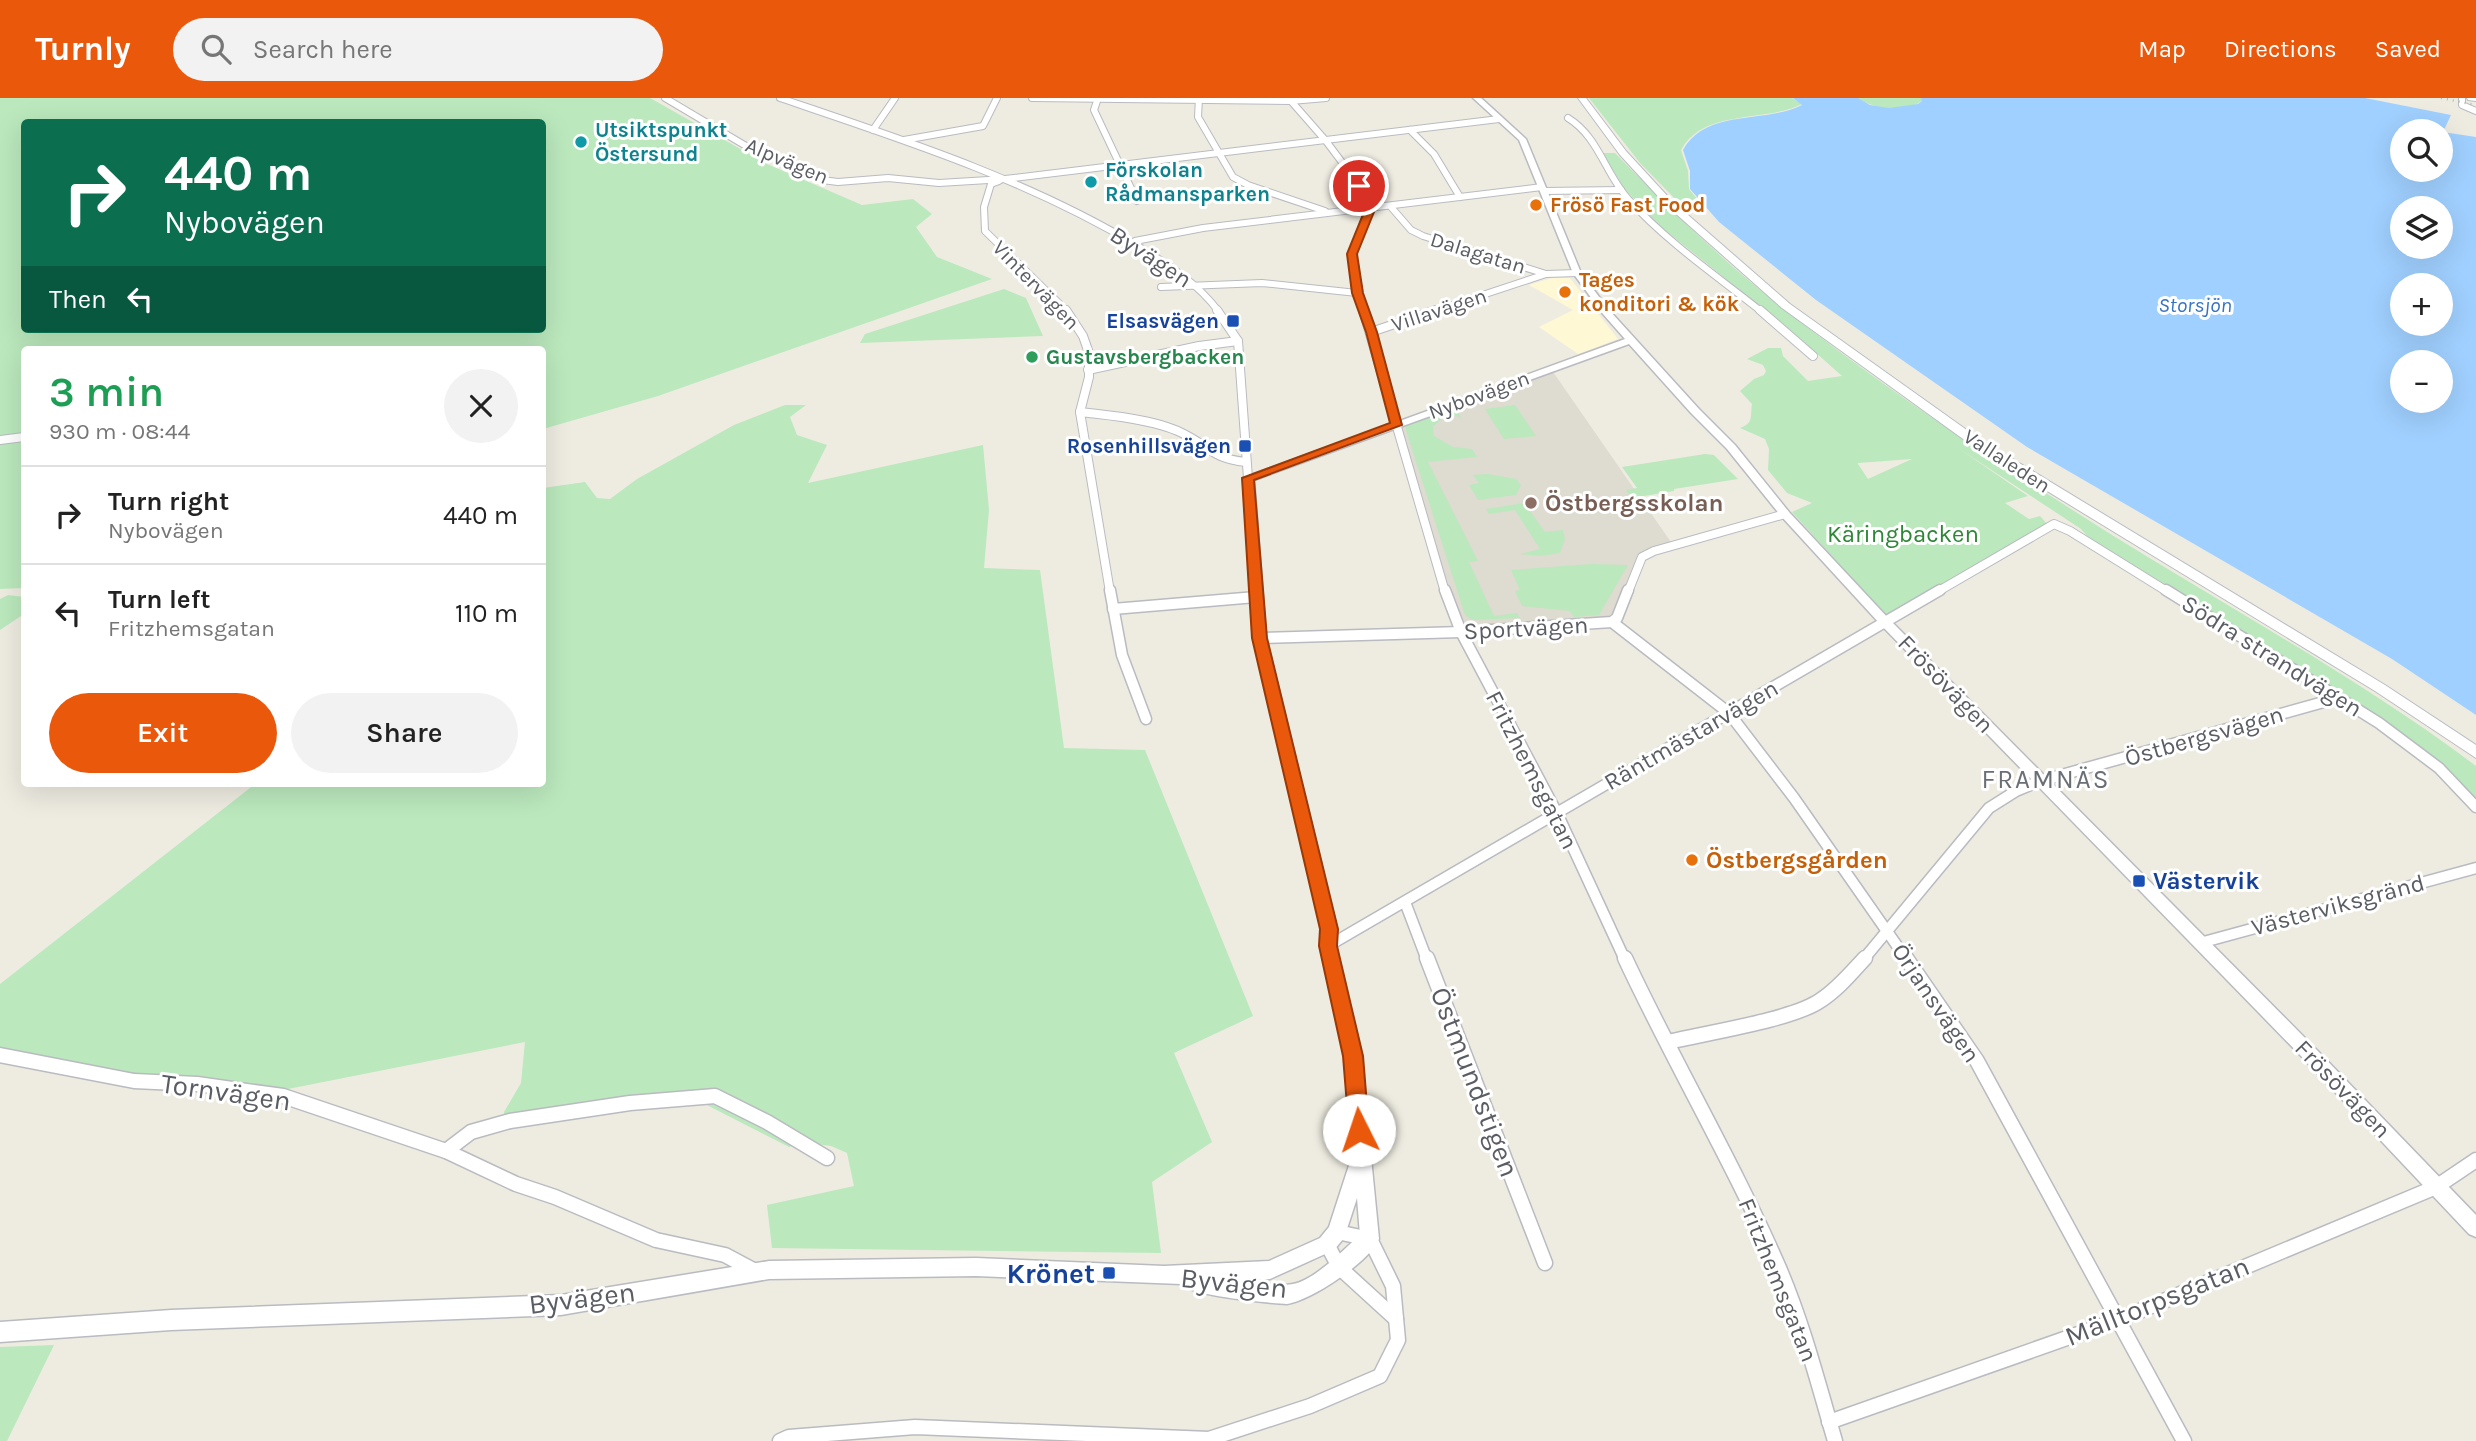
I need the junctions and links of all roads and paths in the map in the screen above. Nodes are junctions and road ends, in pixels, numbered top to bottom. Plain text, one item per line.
1 (664, 98) edge
2 (780, 98) edge
3 (895, 98) edge
4 (997, 98) edge
5 (1032, 98) edge
6 (1098, 98) edge
7 (1199, 98) edge
8 (1326, 98) edge
9 (1477, 98) edge
10 (2462, 98) edge
11 (1291, 100) edge
12 (1586, 101) edge
13 (2476, 111) edge
14 (1568, 118) dead end
15 (1499, 119) junction
16 (873, 130) junction
17 (1410, 130) junction
18 (901, 141) junction
19 (1326, 141) junction
20 (1219, 153) junction
21 (1121, 165) junction
22 (1005, 179) junction
23 (1543, 189) junction
24 (1620, 190) junction
25 (1460, 197) junction
26 (1137, 201) dead end
27 (1391, 206) junction
28 (1371, 207) junction
29 (1328, 212) junction
30 (1135, 241) junction
31 (1577, 273) junction
32 (1546, 274) junction
33 (1161, 287) dead end
34 (1198, 288) junction
35 (1357, 293) junction
36 (1371, 332) junction
37 (1631, 340) junction
38 (1238, 341) junction
39 (1813, 356) dead end
40 (1088, 370) junction
41 (1080, 412) junction
42 (1396, 425) junction
43 (21, 437) edge
44 (0, 440) edge
45 (1247, 470) junction
46 (1785, 514) junction
47 (2054, 524) joint
48 (1256, 597) junction
49 (1113, 609) junction
50 (1612, 622) junction
51 (1885, 622) junction
52 (1461, 632) junction
53 (1259, 638) junction
54 (2338, 698) junction
55 (1729, 713) junction
56 (1146, 719) dead end
57 (2476, 752) edge
58 (2040, 781) junction
59 (2476, 807) edge
60 (1557, 813) junction
61 (2476, 868) edge
62 (1405, 902) junction
63 (1888, 933) junction
64 (2200, 943) junction
65 (1328, 946) junction
66 (1668, 1042) junction
67 (0, 1055) edge
68 (446, 1151) junction
69 (1361, 1155) junction
70 (827, 1158) dead end
71 (2476, 1160) edge
72 (2436, 1186) junction
73 (2476, 1228) edge
74 (1332, 1238) junction
75 (1370, 1239) junction
76 (1545, 1263) dead end
77 (1339, 1267) junction
78 (755, 1271) junction
79 (1164, 1276) junction
80 (1396, 1319) junction
81 (2118, 1320) junction
82 (0, 1332) edge
83 (1829, 1422) junction
84 (780, 1441) edge
85 (1835, 1441) edge
86 (2184, 1441) edge

1 - 22 street, Alpvägen
2 - 16 street, Byvägen
3 - 16 street
4 - 18 street
5 - 6 street
6 - 7 street
6 - 21 street
7 - 11 street
7 - 20 street
8 - 11 street
9 - 15 street, Frösövägen
10 - 13 street
11 - 19 street
12 - 57 main road, Vallaleden
14 - 24 street
15 - 17 street, Alpvägen
15 - 23 street, Frösövägen
16 - 18 street, Byvägen
17 - 19 street, Alpvägen
17 - 25 street
18 - 22 street, Byvägen
19 - 20 street, Alpvägen
19 - 28 street
20 - 21 street, Alpvägen
20 - 29 street
21 - 22 street, Alpvägen
21 - 26 street
22 - 30 street, Byvägen
22 - 40 street, Vintervägen
23 - 24 street
23 - 25 street
23 - 31 street, Frösövägen
24 - 39 street
25 - 27 street
27 - 28 street
27 - 32 street, Dalagatan
28 - 29 street
28 - 35 street, Fritzhemsgatan
29 - 30 street
30 - 34 street, Byvägen
31 - 32 street, Dalagatan
31 - 37 street, Frösövägen
32 - 36 street, Villavägen
33 - 34 street
34 - 35 street
34 - 38 street, Byvägen
35 - 36 street, Fritzhemsgatan
36 - 42 street, Fritzhemsgatan
37 - 42 street, Nybovägen
37 - 46 street, Frösövägen
38 - 40 street
38 - 45 street, Byvägen
40 - 41 street, Vintervägen
41 - 45 street
41 - 49 street, Vintervägen
42 - 45 street, Nybovägen
42 - 52 street, Fritzhemsgatan
43 - 44 street
45 - 48 street, Byvägen
46 - 50 street, Sportvägen
46 - 51 street, Frösövägen
47 - 51 street, Räntmästarvägen
47 - 54 street, Södra strandvägen
48 - 49 street
48 - 53 street, Byvägen
49 - 56 street, Vintervägen
50 - 52 street, Sportvägen
50 - 55 street, Örjansvägen
51 - 55 street, Räntmästarvägen
51 - 58 street, Frösövägen
52 - 53 street, Sportvägen
52 - 60 street, Fritzhemsgatan
53 - 65 street, Byvägen
54 - 58 street, Östbergsvägen
54 - 59 street, Södra strandvägen
55 - 60 street, Räntmästarvägen
55 - 63 street, Örjansvägen
58 - 63 street, Östbergsvägen
58 - 64 street, Frösövägen
60 - 62 street, Räntmästarvägen
60 - 66 street, Fritzhemsgatan
61 - 64 street, Västerviksgränd
62 - 65 street, Räntmästarvägen
62 - 76 street, Östmundstigen
63 - 66 street, Östbergsvägen
63 - 81 street, Örjansvägen
64 - 72 street, Frösövägen
65 - 69 street, Byvägen
66 - 83 street, Fritzhemsgatan
67 - 68 street, Tornvägen
68 - 70 street
68 - 78 street, Tornvägen
69 - 74 street, Byvägen
69 - 75 street, Byvägen
71 - 72 street, Mälltorpsgatan
72 - 73 street, Frösövägen
72 - 81 street, Mälltorpsgatan
74 - 75 street
74 - 77 street
74 - 79 street, Byvägen
75 - 77 street, Byvägen
75 - 80 street
77 - 79 street, Byvägen
77 - 80 street
78 - 79 street, Byvägen
78 - 82 street, Byvägen
80 - 84 street
81 - 83 street, Mälltorpsgatan
81 - 86 street, Örjansvägen
83 - 85 street, Fritzhemsgatan

